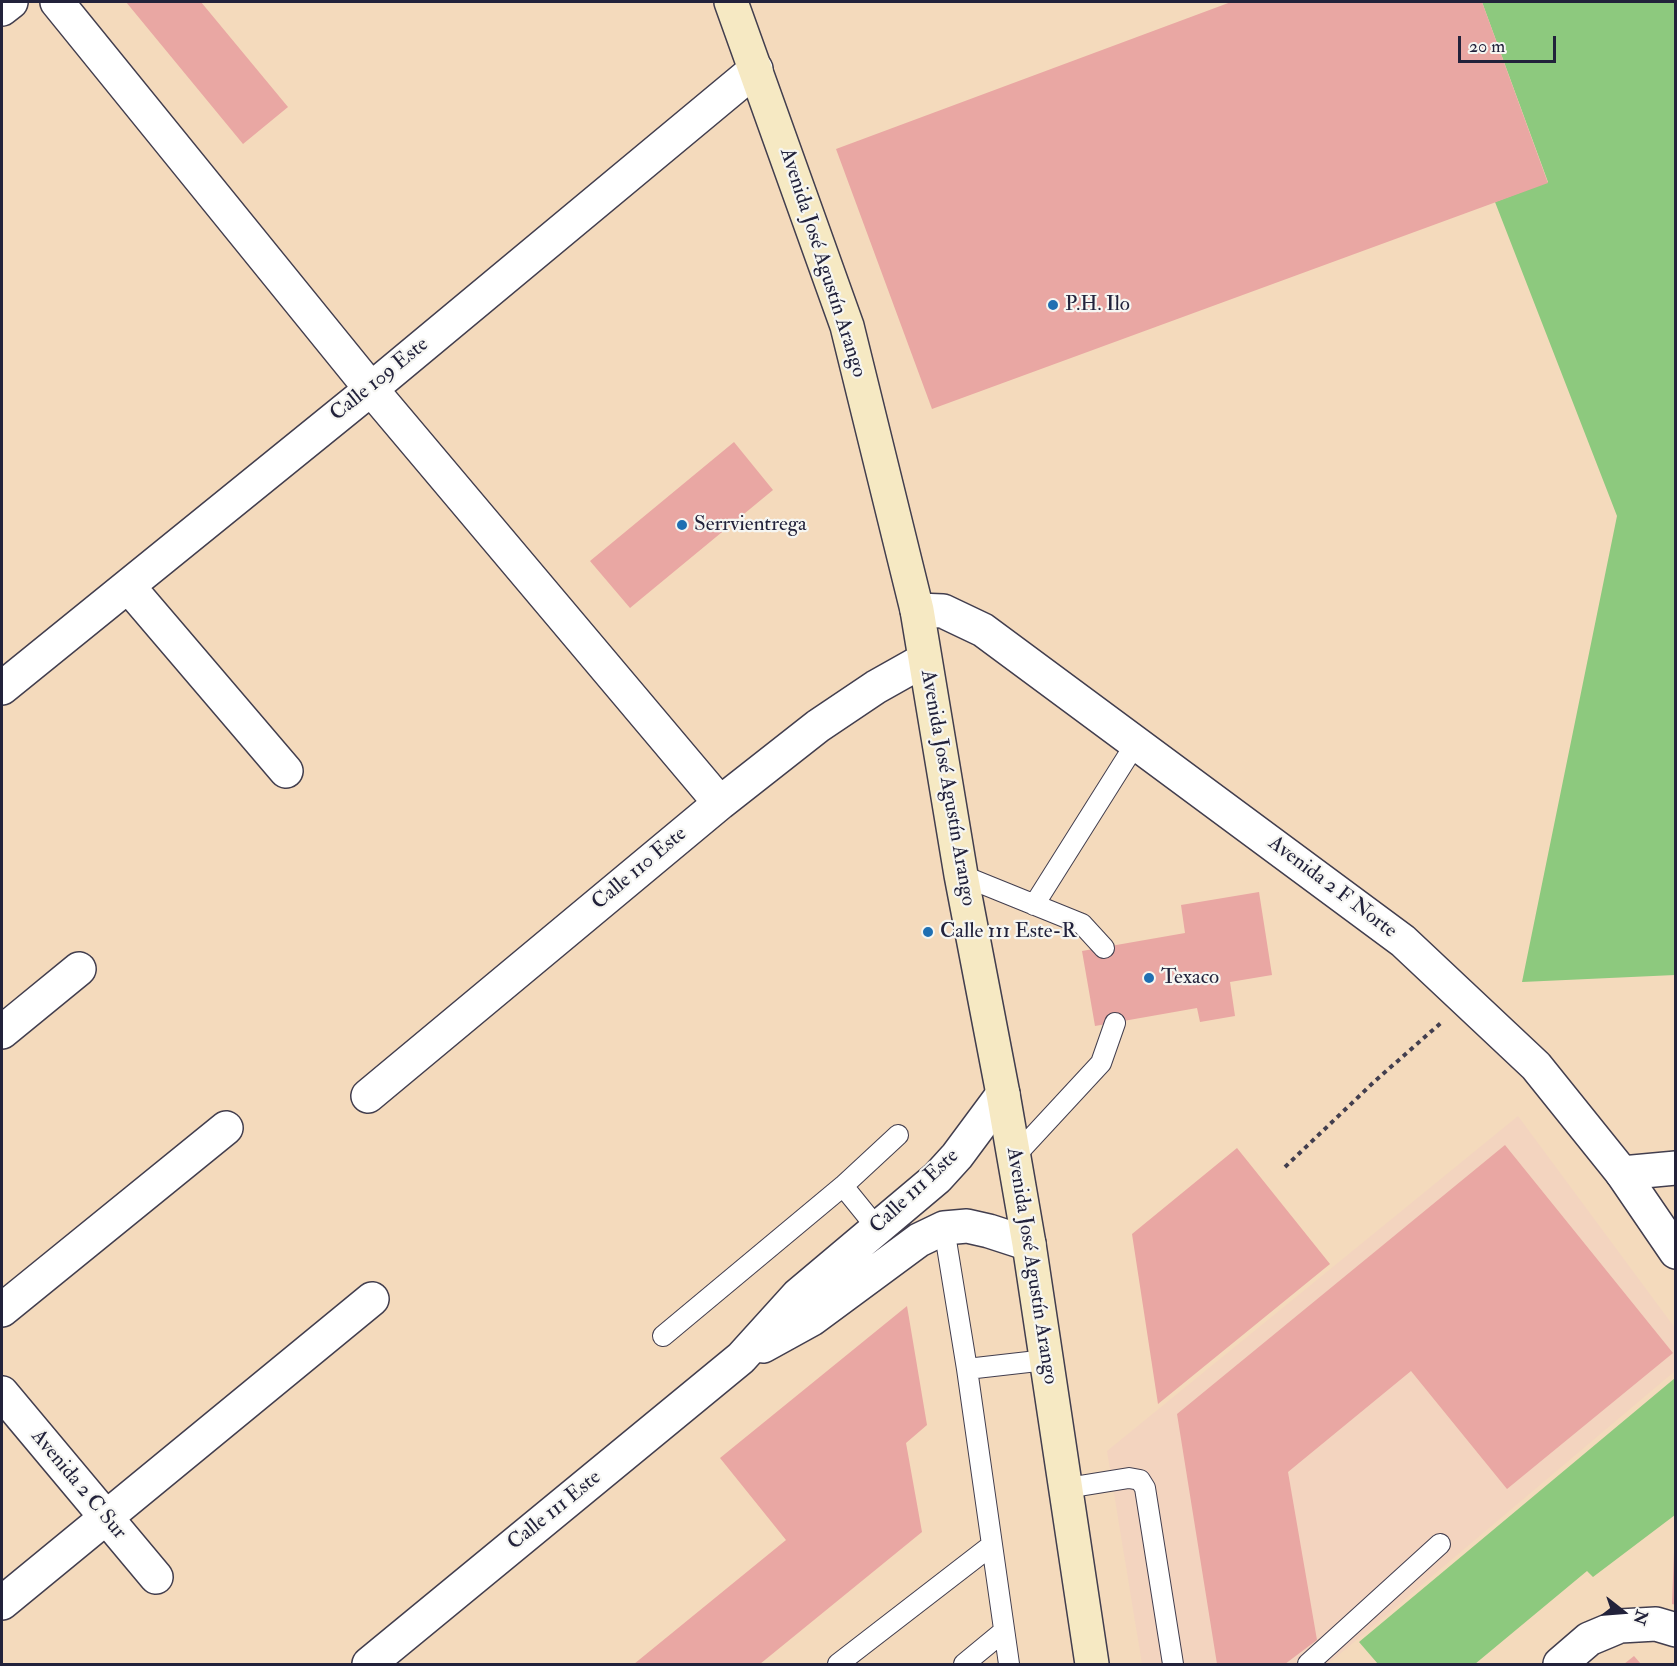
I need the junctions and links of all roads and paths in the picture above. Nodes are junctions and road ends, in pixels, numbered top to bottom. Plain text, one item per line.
1 (11, 2) edge
2 (57, 2) edge
3 (731, 2) edge
4 (2, 9) edge
5 (756, 69) junction
6 (371, 388) junction
7 (128, 586) junction
8 (917, 610) junction
9 (924, 660) junction
10 (2, 688) edge
11 (1136, 743) junction
12 (286, 771) dead end
13 (720, 803) junction
14 (961, 875) junction
15 (1034, 905) junction
16 (1104, 948) dead end
17 (79, 969) dead end
18 (1466, 1001) junction
19 (1115, 1023) dead end
20 (2, 1032) edge
21 (1003, 1094) junction
22 (368, 1096) dead end
23 (226, 1128) dead end
24 (898, 1135) dead end
25 (1014, 1157) junction
26 (1284, 1167) dead end
27 (1676, 1168) edge
28 (1622, 1173) junction
29 (843, 1186) junction
30 (877, 1228) junction
31 (944, 1228) junction
32 (1029, 1244) junction
33 (1676, 1252) edge
34 (372, 1299) dead end
35 (2, 1310) edge
36 (663, 1336) dead end
37 (741, 1358) junction
38 (1046, 1360) junction
39 (967, 1369) junction
40 (2, 1393) edge
41 (1067, 1488) junction
42 (105, 1518) junction
43 (1440, 1544) dead end
44 (992, 1545) junction
45 (156, 1577) dead end
46 (2, 1603) edge
47 (1676, 1630) edge
48 (1004, 1631) junction
49 (369, 1665) edge
50 (838, 1665) edge
51 (964, 1665) edge
52 (1009, 1665) edge
53 (1092, 1665) edge
54 (1173, 1665) edge
55 (1308, 1665) edge
56 (1560, 1665) edge

1 - 4 street
2 - 6 street
3 - 5 main road, Avenida José Agustín Arango
5 - 6 street, Calle 109 Este
5 - 8 main road, Avenida José Agustín Arango
6 - 7 street, Calle 109 Este
6 - 13 street
7 - 10 street, Calle 109 Este
7 - 12 street
8 - 9 main road, Avenida José Agustín Arango
8 - 11 street, Avenida 2 F Norte
9 - 13 street, Calle 110 Este
9 - 14 main road, Avenida José Agustín Arango
11 - 15 lane
11 - 18 street, Avenida 2 F Norte
13 - 22 street, Calle 110 Este
14 - 15 lane
14 - 21 main road, Avenida José Agustín Arango
15 - 16 lane
17 - 20 street
18 - 26 path
18 - 28 street, Avenida 2 F Norte
19 - 25 lane
21 - 25 main road, Avenida José Agustín Arango
21 - 30 street, Calle 111 Este
23 - 35 street
24 - 29 lane
25 - 32 main road, Avenida José Agustín Arango
27 - 28 street
28 - 33 street, Avenida 2 F Norte
29 - 30 lane
29 - 36 lane
30 - 37 street, Calle 111 Este
31 - 32 street, Calle 111 Este
31 - 37 street, Calle 111 Este
31 - 39 lane
32 - 38 main road, Avenida José Agustín Arango
34 - 42 street
37 - 49 street, Calle 111 Este
38 - 39 lane
38 - 41 main road, Avenida José Agustín Arango
39 - 44 lane
40 - 42 street, Avenida 2 C Sur
41 - 53 main road, Avenida José Agustín Arango
41 - 54 lane
42 - 45 street, Avenida 2 C Sur
42 - 46 street
43 - 55 lane
44 - 48 lane
44 - 50 lane
47 - 56 street
48 - 51 lane
48 - 52 lane

